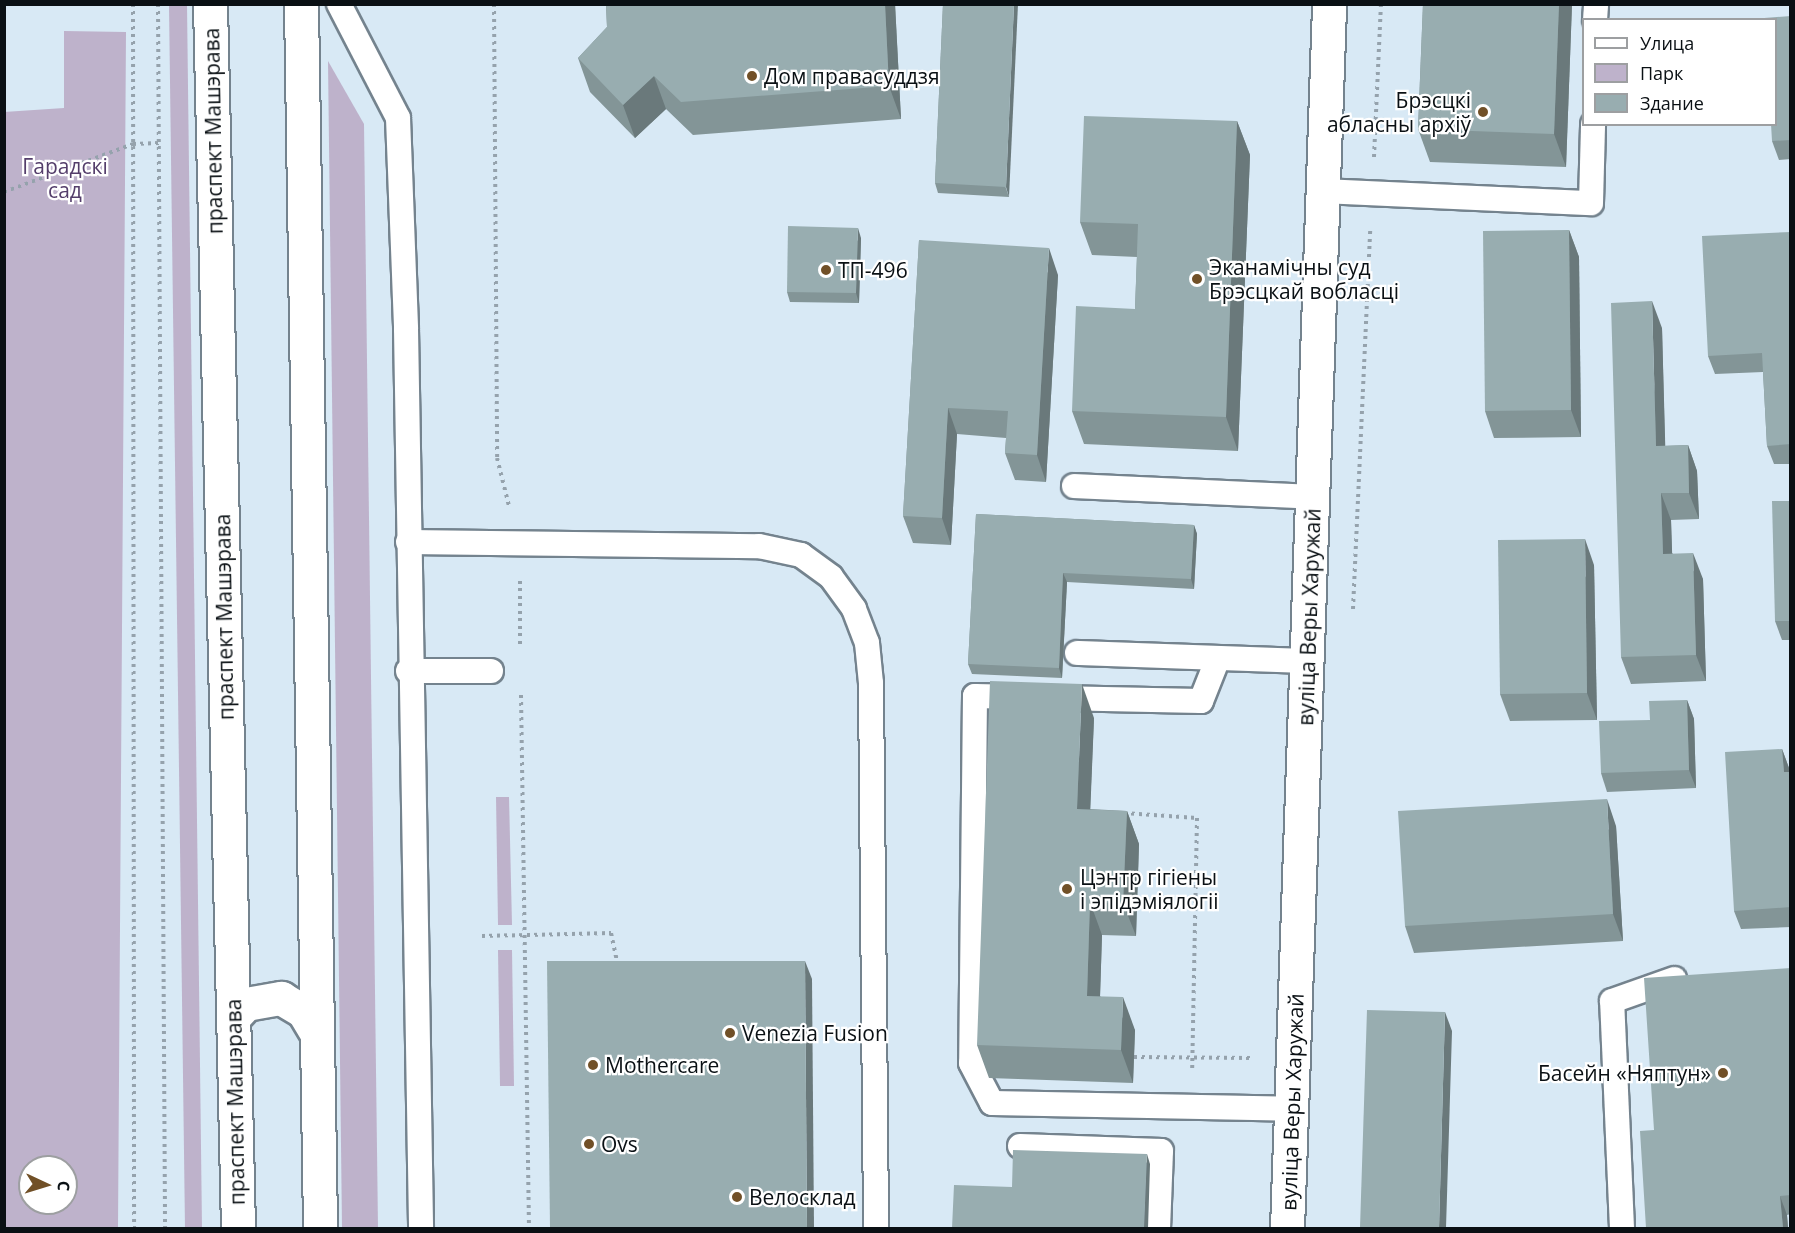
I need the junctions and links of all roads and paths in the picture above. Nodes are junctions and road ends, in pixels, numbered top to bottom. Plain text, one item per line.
1 (133, 4) edge
2 (158, 4) edge
3 (210, 4) edge
4 (301, 4) edge
5 (339, 4) edge
6 (494, 4) edge
7 (1329, 4) edge
8 (1593, 126) edge
9 (159, 142) junction
10 (133, 144) junction
11 (1323, 191) junction
12 (4, 192) edge
13 (1074, 486) dead end
14 (1313, 497) junction
15 (408, 542) junction
16 (519, 544) junction
17 (520, 572) dead end
18 (1077, 653) dead end
19 (520, 654) dead end
20 (1218, 658) junction
21 (1308, 660) junction
22 (408, 671) junction
23 (491, 671) dead end
24 (521, 689) dead end
25 (1114, 812) edge
26 (525, 934) junction
27 (482, 936) dead end
28 (620, 971) edge
29 (1700, 976) edge
30 (233, 1018) junction
31 (317, 1034) junction
32 (1134, 1057) dead end
33 (1192, 1058) junction
34 (1252, 1058) dead end
35 (1190, 1107) junction
36 (1292, 1109) junction
37 (1020, 1146) dead end
38 (134, 1228) edge
39 (165, 1228) edge
40 (238, 1228) edge
41 (321, 1228) edge
42 (420, 1228) edge
43 (529, 1228) edge
44 (876, 1228) edge
45 (1158, 1228) edge
46 (1287, 1228) edge
47 (1622, 1228) edge

1 - 10 path
2 - 9 path
3 - 30 main road, праспект Машэрава
4 - 31 main road
5 - 15 lane
6 - 16 path
7 - 11 main road, вуліца Веры Харужай
8 - 11 lane
9 - 10 path
9 - 39 path
10 - 12 path
10 - 38 path
11 - 14 main road, вуліца Веры Харужай
13 - 14 lane
14 - 21 main road, вуліца Веры Харужай
15 - 16 lane
15 - 22 lane
16 - 44 lane
17 - 19 path
18 - 20 lane
20 - 21 lane
20 - 35 lane
21 - 36 main road, вуліца Веры Харужай
22 - 23 lane
22 - 42 lane
24 - 26 path
25 - 33 path
26 - 27 path
26 - 28 path
26 - 43 path
29 - 47 lane
30 - 31 main road
30 - 40 main road, праспект Машэрава
31 - 41 main road
32 - 33 path
33 - 34 path
33 - 35 path
35 - 36 lane
36 - 46 main road, вуліца Веры Харужай
37 - 45 lane

